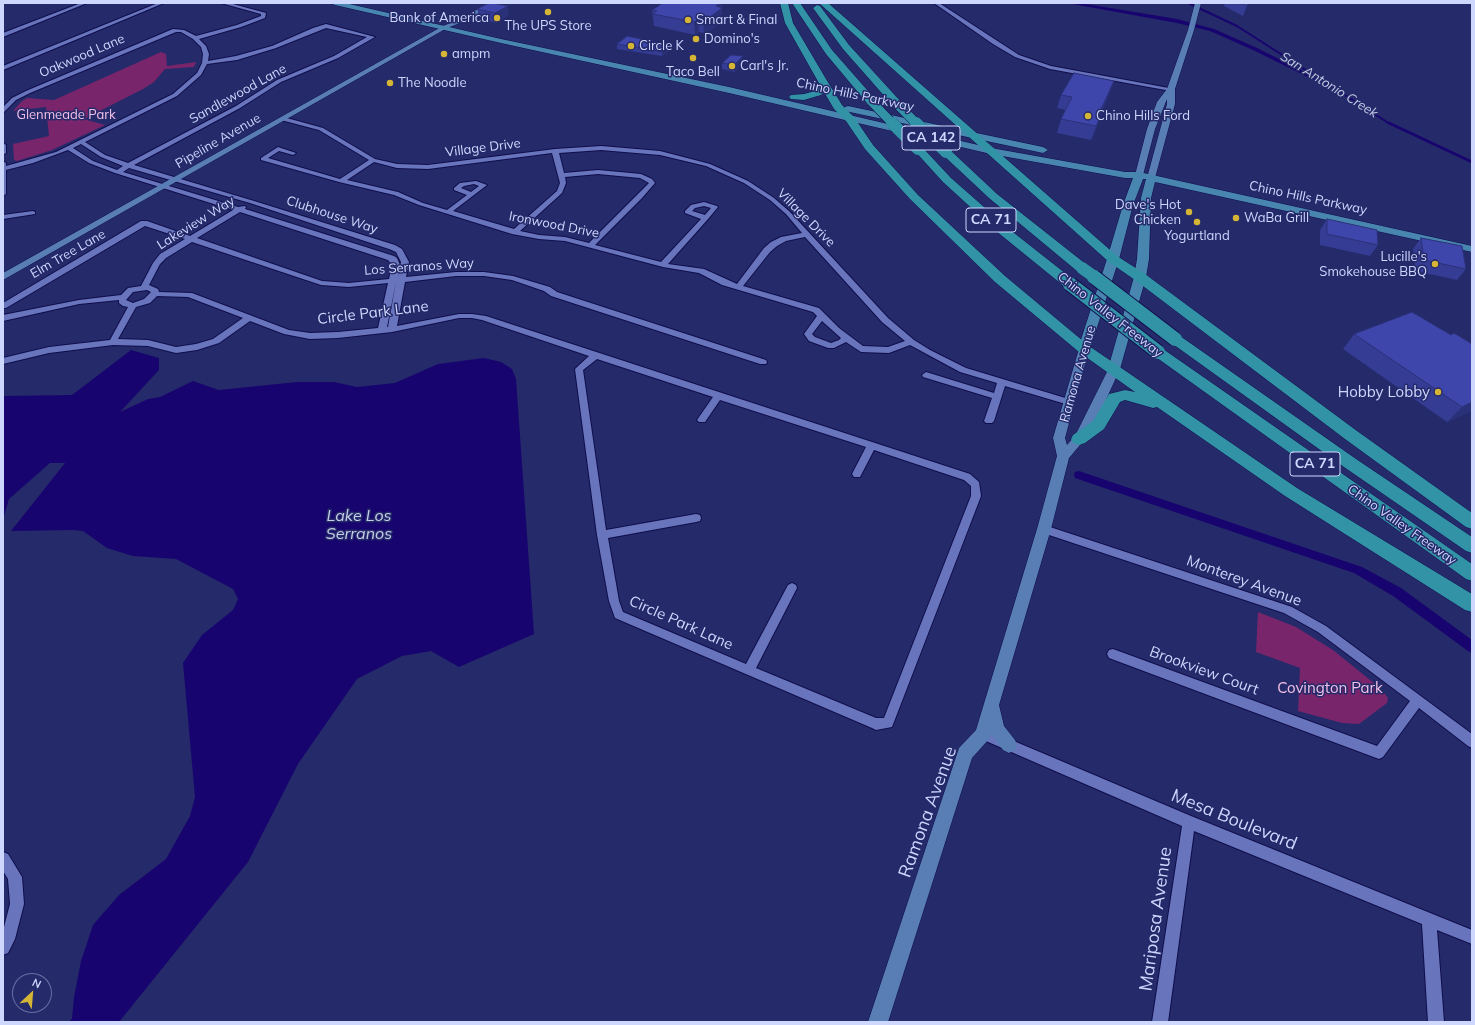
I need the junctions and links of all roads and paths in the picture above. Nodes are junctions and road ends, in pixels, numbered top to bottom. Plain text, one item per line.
1 (76, 3) edge
2 (85, 3) edge
3 (162, 3) edge
4 (223, 3) edge
5 (335, 3) edge
6 (484, 3) edge
7 (493, 3) edge
8 (784, 3) edge
9 (796, 3) edge
10 (814, 3) edge
11 (823, 3) edge
12 (936, 3) edge
13 (1198, 3) edge
14 (445, 27) junction
15 (3, 32) edge
16 (195, 38) junction
17 (205, 63) junction
18 (3, 68) edge
19 (825, 86) junction
20 (1171, 89) junction
21 (794, 97) junction
22 (838, 107) junction
23 (4, 109) edge
24 (850, 119) junction
25 (280, 121) junction
26 (970, 134) junction
27 (81, 142) junction
28 (3, 145) edge
29 (69, 148) junction
30 (555, 151) junction
31 (3, 152) edge
32 (991, 152) junction
33 (373, 160) junction
34 (3, 163) edge
35 (279, 163) dead end
36 (129, 166) junction
37 (3, 168) edge
38 (117, 172) junction
39 (561, 175) junction
40 (1139, 175) junction
41 (1151, 178) junction
42 (178, 179) junction
43 (341, 181) junction
44 (166, 186) junction
45 (3, 194) edge
46 (472, 194) dead end
47 (252, 202) junction
48 (240, 209) junction
49 (448, 212) junction
50 (33, 213) dead end
51 (3, 217) edge
52 (706, 218) dead end
53 (144, 223) joint
54 (515, 232) junction
55 (807, 234) junction
56 (190, 239) junction
57 (591, 244) junction
58 (1472, 249) edge
59 (1113, 259) junction
60 (663, 265) junction
61 (3, 277) edge
62 (1140, 277) junction
63 (403, 280) junction
64 (392, 281) junction
65 (739, 286) junction
66 (144, 287) junction
67 (155, 294) junction
68 (123, 297) junction
69 (133, 305) junction
70 (3, 306) edge
71 (822, 316) junction
72 (3, 318) edge
73 (248, 318) junction
74 (392, 329) junction
75 (382, 330) junction
76 (846, 337) junction
77 (113, 342) junction
78 (910, 342) junction
79 (1084, 349) junction
80 (595, 356) junction
81 (3, 361) edge
82 (763, 362) dead end
83 (1114, 369) junction
84 (926, 375) dead end
85 (1002, 382) junction
86 (718, 396) junction
87 (998, 397) junction
88 (1069, 402) junction
89 (702, 420) dead end
90 (988, 421) dead end
91 (1206, 433) junction
92 (1079, 438) junction
93 (871, 446) junction
94 (1063, 456) junction
95 (857, 474) dead end
96 (696, 518) dead end
97 (1472, 522) edge
98 (1044, 529) junction
99 (602, 535) junction
100 (1472, 546) edge
101 (1472, 574) edge
102 (792, 588) dead end
103 (1472, 604) edge
104 (1113, 654) dead end
105 (749, 670) junction
106 (995, 692) junction
107 (1418, 700) junction
108 (983, 734) junction
109 (1472, 742) edge
110 (1009, 745) junction
111 (1189, 822) junction
112 (3, 859) edge
113 (1429, 919) junction
114 (1472, 937) edge
115 (3, 948) edge
116 (878, 1022) edge
117 (1160, 1022) edge
118 (1436, 1022) edge

1 - 15 street
2 - 15 street
3 - 18 street
4 - 16 street
5 - 14 main road, Chino Hills Parkway / CA 142
6 - 14 main road, Pipeline Avenue
7 - 14 main road, Pipeline Avenue
8 - 19 highway
9 - 101 highway, Chino Valley Freeway / CA 71, bridge
10 - 100 highway, Chino Valley Freeway / CA 71, bridge
11 - 26 highway
12 - 20 street
13 - 20 main road, Ramona Avenue
14 - 21 main road, Chino Hills Parkway / CA 142
14 - 24 main road, Chino Hills Parkway / CA 142
14 - 25 main road, Pipeline Avenue
16 - 17 street
16 - 23 street, Oakwood Lane
17 - 27 street
17 - 36 street, Sandlewood Lane
19 - 21 highway
19 - 22 highway
20 - 40 main road, Ramona Avenue
20 - 41 main road, Ramona Avenue
21 - 22 main road, Chino Hills Parkway / CA 142
22 - 24 highway
22 - 26 main road, Chino Hills Parkway / CA 142
24 - 32 main road, Chino Hills Parkway / CA 142
24 - 79 highway
25 - 33 street, Village Drive
25 - 42 main road, Pipeline Avenue
26 - 32 highway
26 - 40 main road, Chino Hills Parkway
27 - 29 street
27 - 36 street, Clubhouse Way
28 - 31 street
29 - 37 street
29 - 38 street, Clubhouse Way
30 - 33 street, Village Drive
30 - 39 street
30 - 55 street, Village Drive
32 - 40 main road, Chino Hills Parkway
32 - 59 highway
33 - 43 street
34 - 37 street
35 - 43 street, Ironwood Drive
36 - 38 street, Sandlewood Lane
36 - 42 street, Clubhouse Way
37 - 45 street
38 - 44 street, Clubhouse Way
39 - 54 street
39 - 57 street
40 - 41 main road, Chino Hills Parkway
40 - 59 main road, Ramona Avenue
41 - 58 main road, Chino Hills Parkway
41 - 62 main road, Ramona Avenue
42 - 44 main road, Pipeline Avenue
42 - 47 street, Clubhouse Way
43 - 49 street, Ironwood Drive
44 - 48 street, Clubhouse Way
44 - 61 main road, Pipeline Avenue
46 - 49 street
47 - 48 street, Lakeview Way
47 - 63 street, Clubhouse Way
48 - 56 street, Lakeview Way
48 - 64 street, Clubhouse Way
49 - 54 street, Ironwood Drive
50 - 51 street
52 - 60 street
53 - 56 street, Los Serranos Way
53 - 70 street, Elm Tree Lane
54 - 57 street, Ironwood Drive
55 - 65 street
55 - 78 street, Village Drive
56 - 64 street, Los Serranos Way
56 - 66 street, Lakeview Way
57 - 60 street, Ironwood Drive
59 - 62 highway
59 - 79 main road, Ramona Avenue
60 - 65 street, Ironwood Drive
62 - 83 main road, Ramona Avenue
62 - 97 highway
63 - 64 street, Los Serranos Way
63 - 74 street, Clubhouse Way
63 - 82 street, Los Serranos Way
64 - 75 street, Clubhouse Way
65 - 71 street, Ironwood Drive
66 - 67 street
66 - 68 street
67 - 69 street
67 - 73 street, Circle Park Lane
68 - 69 street
68 - 72 street
69 - 77 street
71 - 76 street, Ironwood Drive
71 - 76 street
73 - 75 street, Circle Park Lane
73 - 77 street
74 - 75 street, Circle Park Lane
74 - 80 street, Circle Park Lane
76 - 78 street, Ironwood Drive
77 - 81 street
78 - 85 street, Village Drive
79 - 83 highway
79 - 88 main road, Ramona Avenue
80 - 86 street, Circle Park Lane
80 - 99 street, Circle Park Lane
83 - 91 highway
83 - 92 main road, Ramona Avenue
84 - 87 street
85 - 87 street
85 - 88 street, Village Drive
86 - 89 street
86 - 93 street, Circle Park Lane
87 - 90 street
88 - 94 main road, Ramona Avenue
91 - 92 highway
91 - 103 highway
92 - 94 main road, Ramona Avenue
93 - 95 street
93 - 105 street, Circle Park Lane
94 - 98 main road, Ramona Avenue
96 - 99 street
98 - 106 main road, Ramona Avenue
98 - 107 street, Monterey Avenue
99 - 105 street, Circle Park Lane
102 - 105 street
104 - 107 street, Brookview Court
106 - 108 main road, Ramona Avenue
106 - 110 main road
107 - 109 street, Monterey Avenue
108 - 110 street, Mesa Boulevard
108 - 116 main road, Ramona Avenue
110 - 111 street, Mesa Boulevard
111 - 113 street, Mesa Boulevard
111 - 117 street, Mariposa Avenue
112 - 115 street
113 - 114 street, Mesa Boulevard
113 - 118 street

